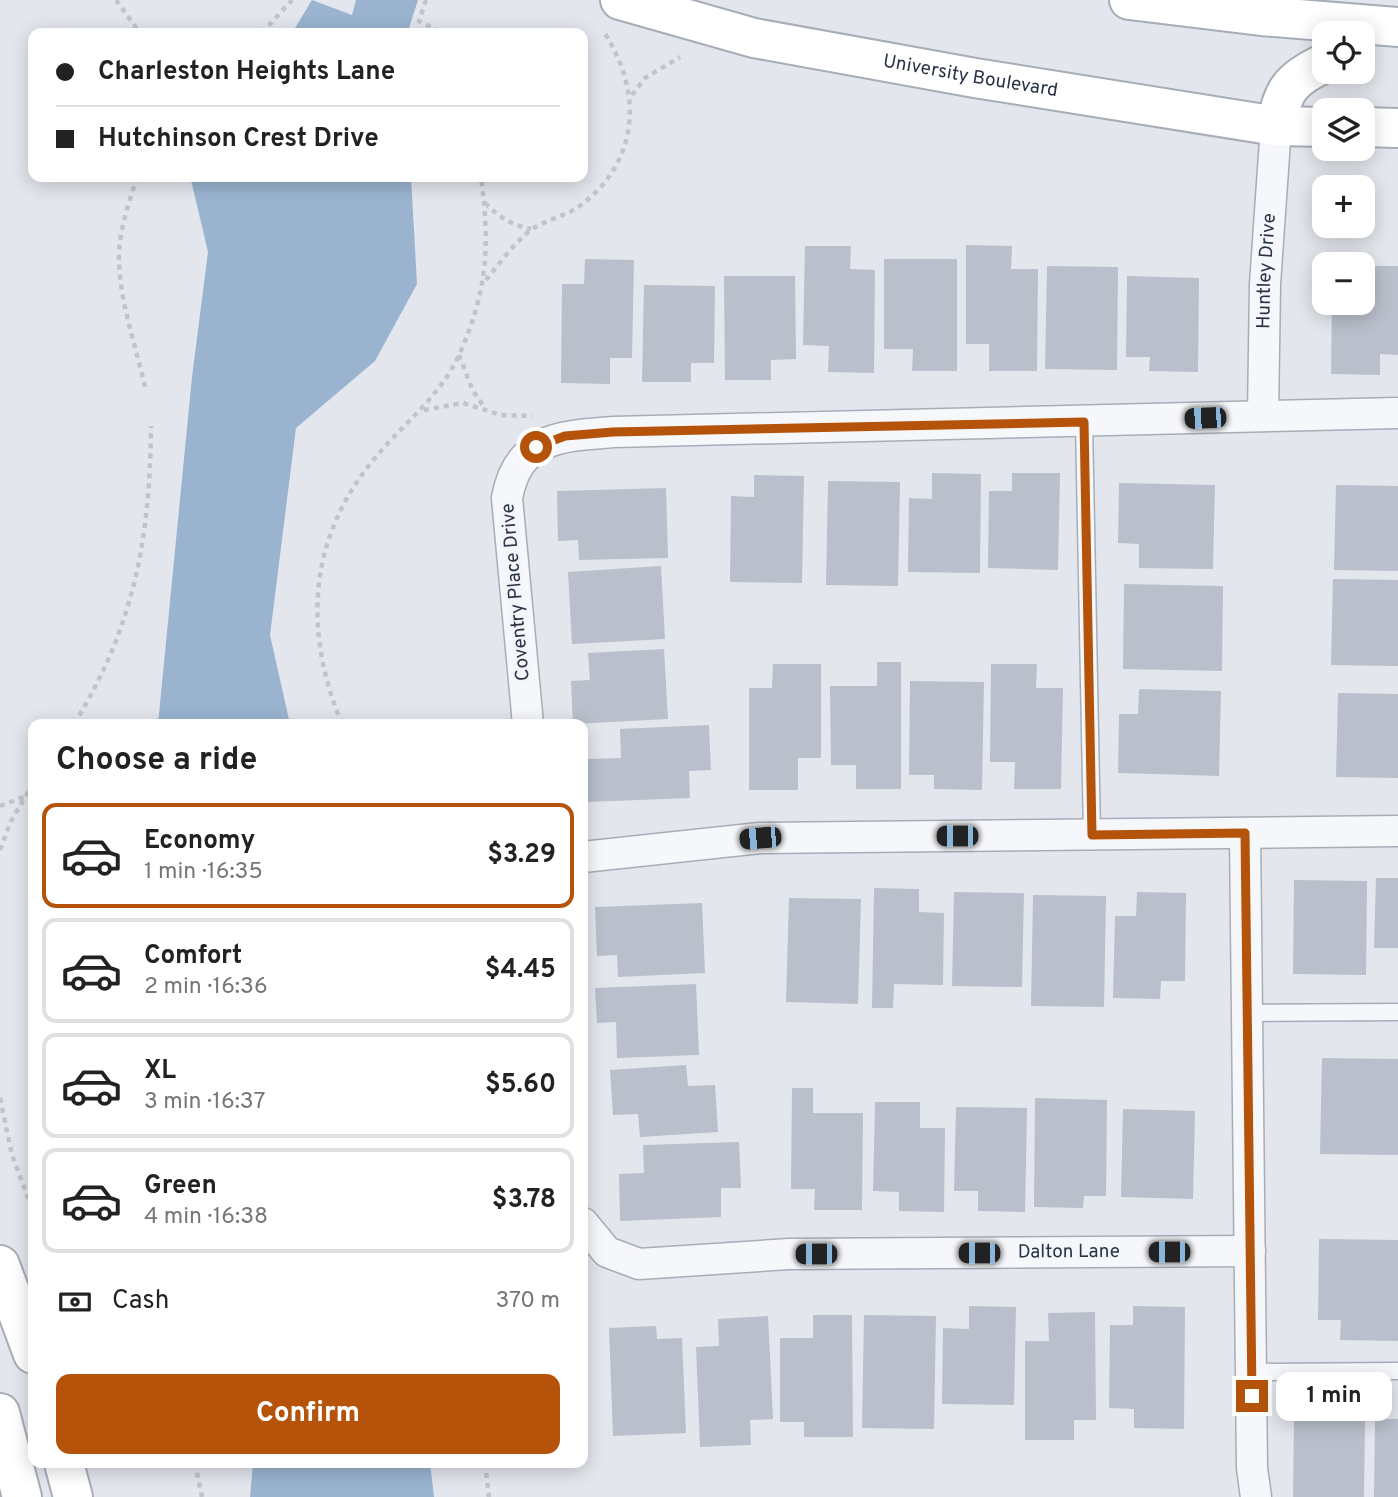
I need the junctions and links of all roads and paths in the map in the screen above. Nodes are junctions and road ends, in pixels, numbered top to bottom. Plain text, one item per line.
1 (116, 0) edge
2 (292, 0) edge
3 (425, 0) edge
4 (620, 0) edge
5 (1129, 0) edge
6 (136, 28) edge
7 (267, 28) edge
8 (433, 28) edge
9 (1398, 29) edge
10 (605, 34) dead end
11 (1375, 42) edge
12 (680, 57) dead end
13 (1312, 71) edge
14 (631, 96) junction
15 (1276, 126) junction
16 (1312, 127) edge
17 (1375, 127) edge
18 (1398, 128) edge
19 (136, 182) edge
20 (482, 182) edge
21 (484, 202) junction
22 (531, 229) junction
23 (485, 281) junction
24 (459, 355) junction
25 (145, 387) dead end
26 (421, 411) junction
27 (1398, 413) edge
28 (1263, 416) junction
29 (1084, 422) junction
30 (151, 426) dead end
31 (77, 719) edge
32 (340, 719) edge
33 (528, 719) edge
34 (28, 791) edge
35 (24, 796) junction
36 (0, 806) edge
37 (1398, 831) edge
38 (1245, 833) junction
39 (1092, 835) junction
40 (0, 850) edge
41 (588, 856) edge
42 (1398, 1012) edge
43 (1248, 1013) junction
44 (0, 1098) edge
45 (28, 1198) edge
46 (591, 1234) edge
47 (1250, 1251) junction
48 (0, 1265) edge
49 (28, 1341) edge
50 (1398, 1371) edge
51 (1252, 1372) junction
52 (0, 1413) edge
53 (65, 1468) edge
54 (196, 1468) edge
55 (486, 1468) edge
56 (22, 1497) edge
57 (73, 1497) edge
58 (202, 1497) edge
59 (489, 1497) edge
60 (1256, 1497) edge

1 - 6 path
2 - 7 path
3 - 8 path
4 - 15 main road, University Boulevard
5 - 9 main road
9 - 11 main road
10 - 14 path
12 - 14 path
13 - 15 main road
14 - 22 path
15 - 16 main road, University Boulevard
15 - 28 street, Huntley Drive
17 - 18 main road
19 - 25 path
20 - 21 path
21 - 22 path
21 - 23 path
22 - 23 path
23 - 24 path
24 - 26 path
24 - 26 path
26 - 32 path
27 - 28 street
28 - 29 street
29 - 33 street, Coventry Place Drive
29 - 39 lane
30 - 31 path
34 - 35 path
35 - 36 path
35 - 40 path
37 - 38 street
38 - 39 street
38 - 43 street
39 - 41 street
42 - 43 lane
43 - 47 street
44 - 45 path
46 - 47 street, Dalton Lane
47 - 51 street
48 - 49 main road
50 - 51 lane
51 - 60 street
52 - 56 main road
53 - 57 main road
54 - 58 path
55 - 59 path

